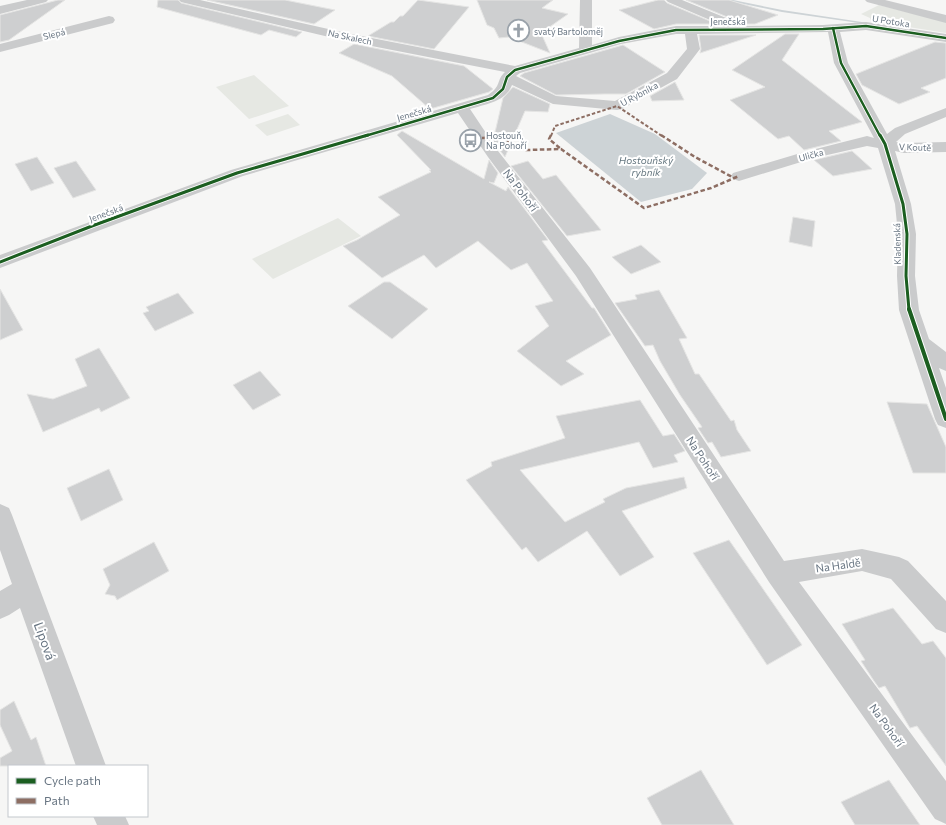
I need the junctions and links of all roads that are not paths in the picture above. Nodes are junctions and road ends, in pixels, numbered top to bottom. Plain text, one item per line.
1 (42, 0) edge
2 (185, 0) edge
3 (586, 0) edge
4 (672, 0) edge
5 (863, 1) edge
6 (0, 10) edge
7 (852, 16) dead end
8 (946, 19) edge
9 (109, 20) dead end
10 (833, 28) junction
11 (690, 29) junction
12 (741, 29) junction
13 (946, 38) edge
14 (0, 48) edge
15 (585, 51) junction
16 (511, 74) junction
17 (462, 107) junction
18 (946, 112) edge
19 (885, 144) junction
20 (946, 147) edge
21 (739, 176) dead end
22 (0, 262) edge
23 (920, 343) junction
24 (946, 363) edge
25 (946, 419) edge
26 (0, 515) edge
27 (778, 574) junction
28 (26, 589) junction
29 (0, 606) edge
30 (946, 620) edge
31 (91, 765) edge
32 (946, 808) edge

1 - 6 street
2 - 16 street, Na Skalech
3 - 15 street
4 - 12 street
5 - 8 street
7 - 10 street
9 - 14 street, Slepá
10 - 12 street, Jenečská
10 - 13 street, U Potoka
10 - 19 street, Kladenská
11 - 12 street, Jenečská
11 - 15 street, Jenečská
11 - 16 street, U Rybníka
15 - 16 street, Jenečská
16 - 17 street, Jenečská
17 - 22 street, Jenečská
17 - 27 street, Na Pohoří
18 - 19 street
19 - 20 street, V Koutě
19 - 21 street, Ulička
19 - 23 street, Kladenská
23 - 24 street
23 - 25 street, Kladenská
26 - 28 street, Lipová
27 - 30 street, Na Haldě
27 - 32 street, Na Pohoří
28 - 29 street
28 - 31 street, Lipová

